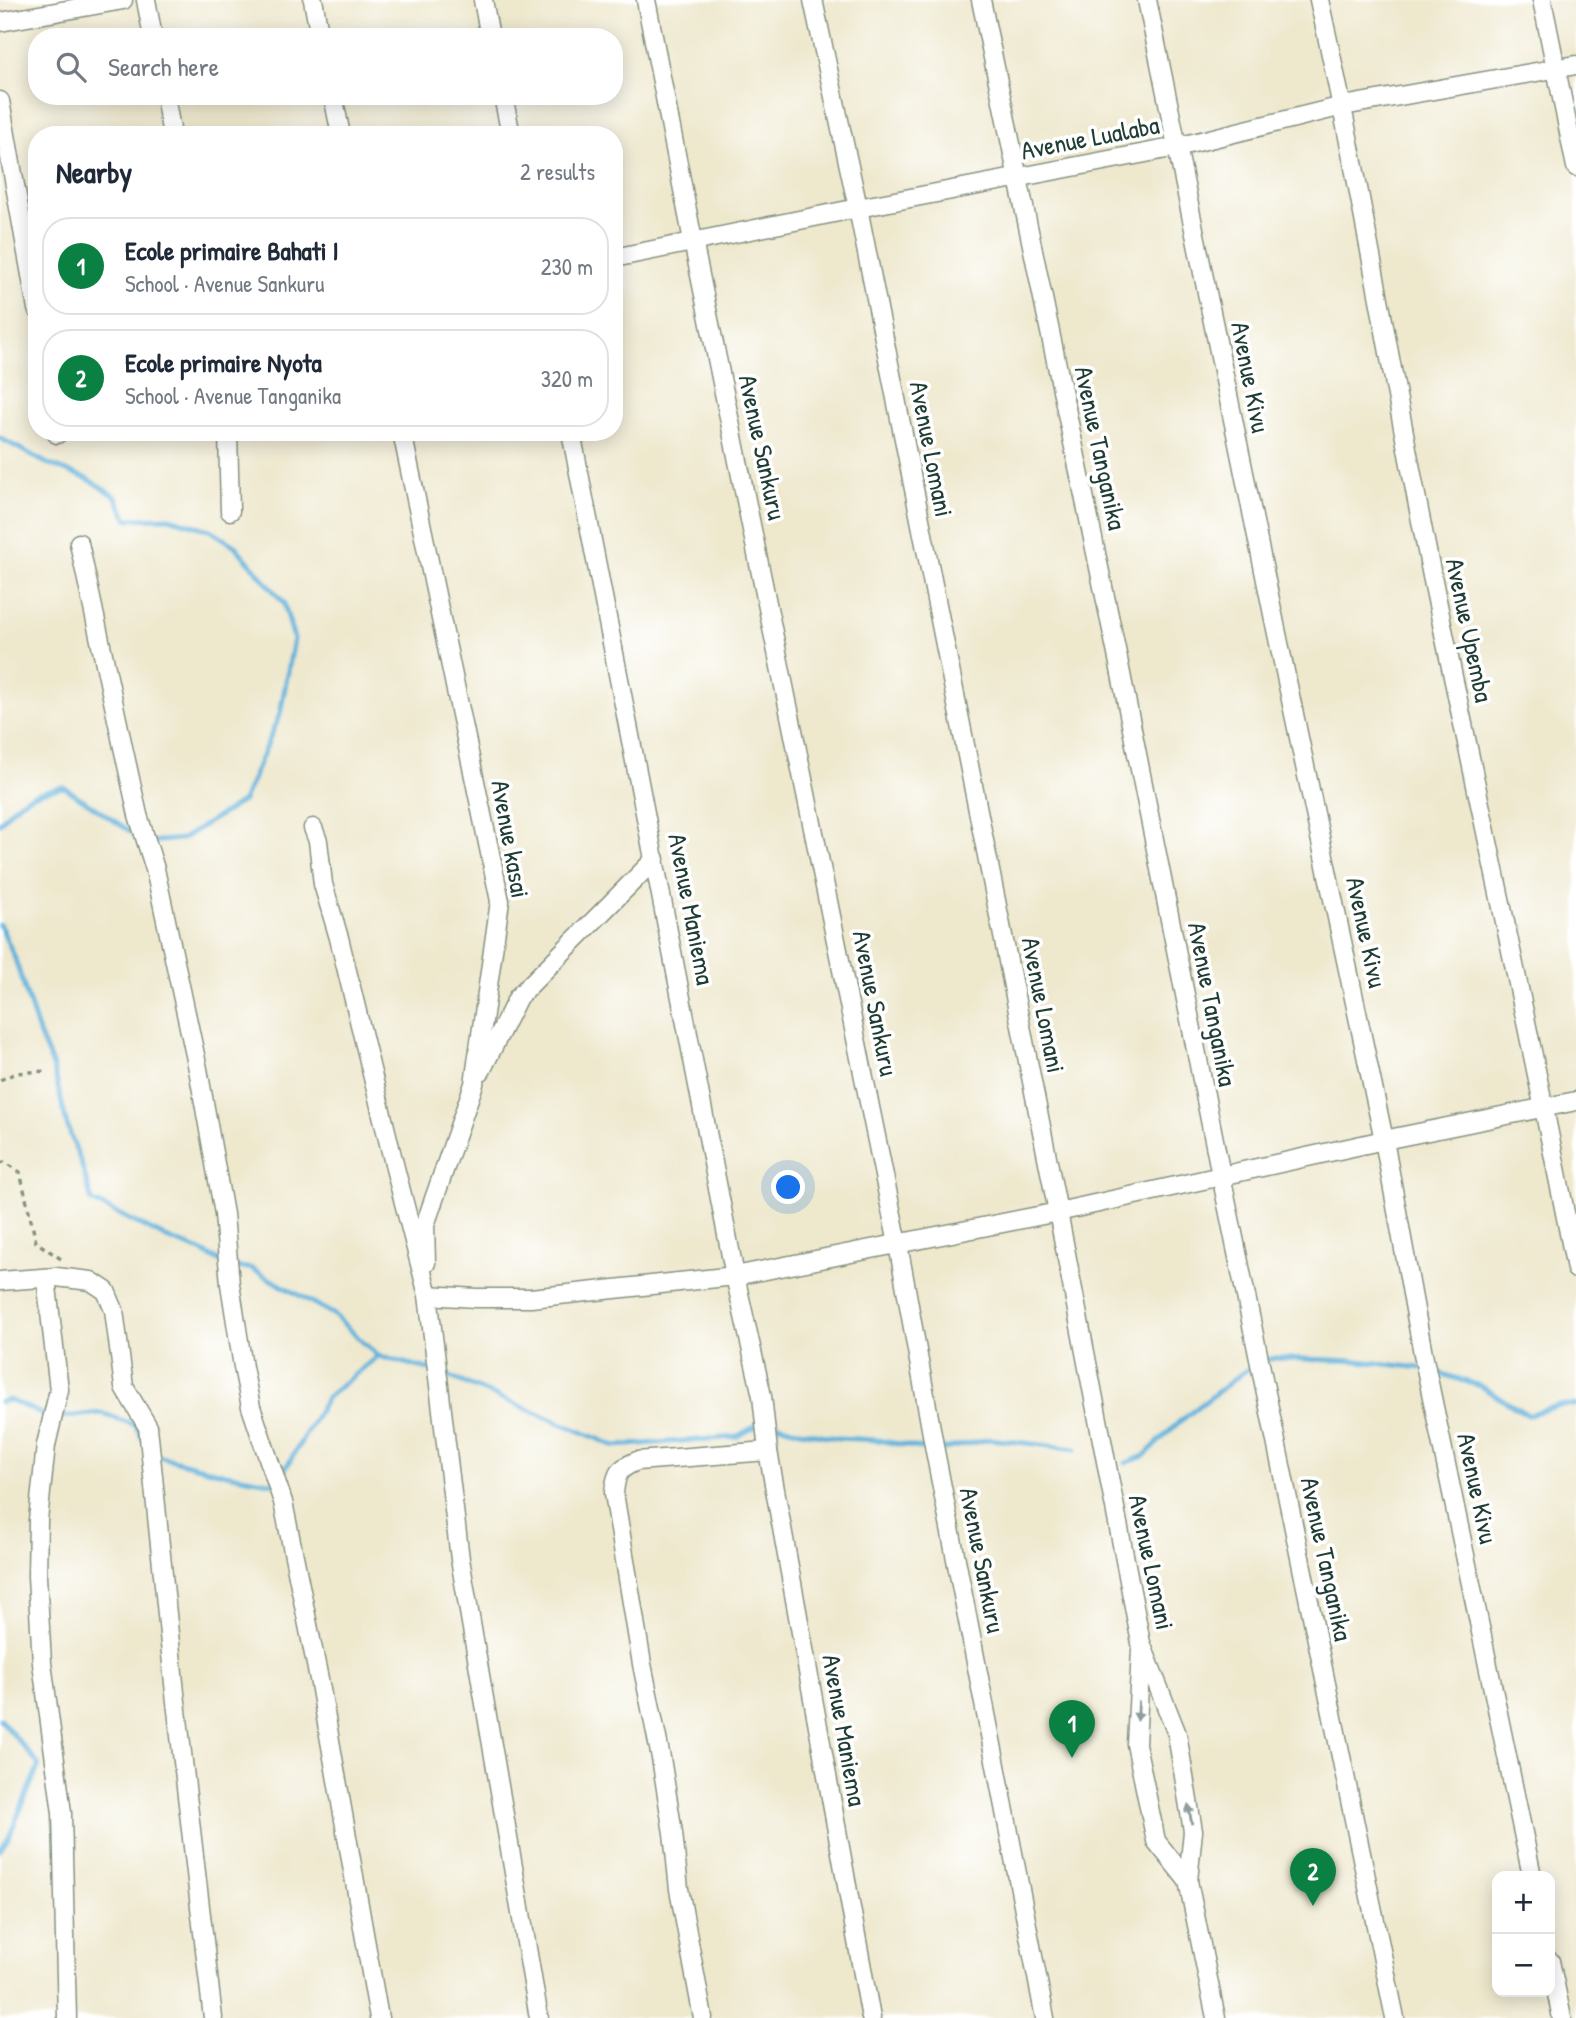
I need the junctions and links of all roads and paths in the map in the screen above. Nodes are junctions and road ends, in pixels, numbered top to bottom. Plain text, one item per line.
1 (123, 0) edge
2 (146, 0) edge
3 (313, 0) edge
4 (483, 0) edge
5 (646, 0) edge
6 (813, 0) edge
7 (981, 0) edge
8 (1147, 0) edge
9 (1319, 0) edge
10 (1542, 0) edge
11 (0, 22) edge
12 (151, 28) edge
13 (318, 28) edge
14 (488, 28) edge
15 (1576, 65) edge
16 (1556, 69) junction
17 (0, 101) edge
18 (167, 105) edge
19 (335, 105) edge
20 (505, 105) edge
21 (1343, 106) junction
22 (170, 126) edge
23 (339, 126) edge
24 (509, 126) edge
25 (1178, 147) junction
26 (1576, 167) edge
27 (1019, 178) junction
28 (858, 208) junction
29 (693, 241) junction
30 (623, 256) edge
31 (28, 258) edge
32 (228, 441) edge
33 (404, 441) edge
34 (573, 441) edge
35 (230, 511) dead end
36 (79, 542) dead end
37 (313, 828) dead end
38 (655, 859) junction
39 (46, 1071) dead end
40 (0, 1080) edge
41 (474, 1084) junction
42 (1576, 1101) edge
43 (1545, 1107) junction
44 (1384, 1140) junction
45 (0, 1163) edge
46 (1220, 1175) junction
47 (1058, 1212) junction
48 (898, 1244) junction
49 (62, 1260) dead end
50 (1576, 1269) edge
51 (735, 1276) junction
52 (46, 1278) junction
53 (0, 1282) edge
54 (428, 1295) junction
55 (768, 1451) junction
56 (1141, 1643) junction
57 (1531, 1871) edge
58 (1188, 1881) junction
59 (1555, 1985) edge
60 (66, 2018) edge
61 (213, 2018) edge
62 (379, 2018) edge
63 (539, 2018) edge
64 (703, 2018) edge
65 (872, 2018) edge
66 (1045, 2018) edge
67 (1216, 2018) edge
68 (1395, 2018) edge
69 (1562, 2018) edge

1 - 11 street
2 - 12 street
3 - 13 street
4 - 14 street
5 - 29 street, Avenue Sankuru
6 - 28 street, Avenue Lomani
7 - 27 street, Avenue Tanganika
8 - 25 street, Avenue Kivu
9 - 21 street, Avenue Upemba
10 - 16 street
15 - 16 street, Avenue Lualaba
16 - 21 street, Avenue Lualaba
16 - 26 street
17 - 31 street
18 - 22 street
19 - 23 street
20 - 24 street
21 - 25 street, Avenue Lualaba
21 - 43 street, Avenue Upemba
25 - 27 street, Avenue Lualaba
25 - 44 street, Avenue Kivu
27 - 28 street, Avenue Lualaba
27 - 46 street, Avenue Tanganika
28 - 29 street, Avenue Lualaba
28 - 47 street, Avenue Lomani
29 - 30 street, Avenue Lualaba
29 - 48 street, Avenue Sankuru
32 - 35 street
33 - 41 street, Avenue kasai
34 - 38 street, Avenue Maniema
36 - 62 street
37 - 54 street
38 - 41 street
38 - 51 street, Avenue Maniema
39 - 40 path
41 - 54 street, Avenue kasai
42 - 43 street
43 - 44 street
43 - 50 street, Avenue Upemba
44 - 46 street
44 - 57 street, Avenue Kivu
45 - 49 path
46 - 47 street
46 - 68 street, Avenue Tanganika
47 - 48 street
47 - 56 street, Avenue Lomani
48 - 51 street
48 - 66 street, Avenue Sankuru
51 - 54 street
51 - 55 street, Avenue Maniema
52 - 53 street
52 - 60 street
52 - 61 street
54 - 63 street
55 - 64 street
55 - 65 street, Avenue Maniema
58 -> 56 street, Avenue Lomani
56 -> 58 street
58 - 67 street, Avenue Lomani
59 - 69 street

